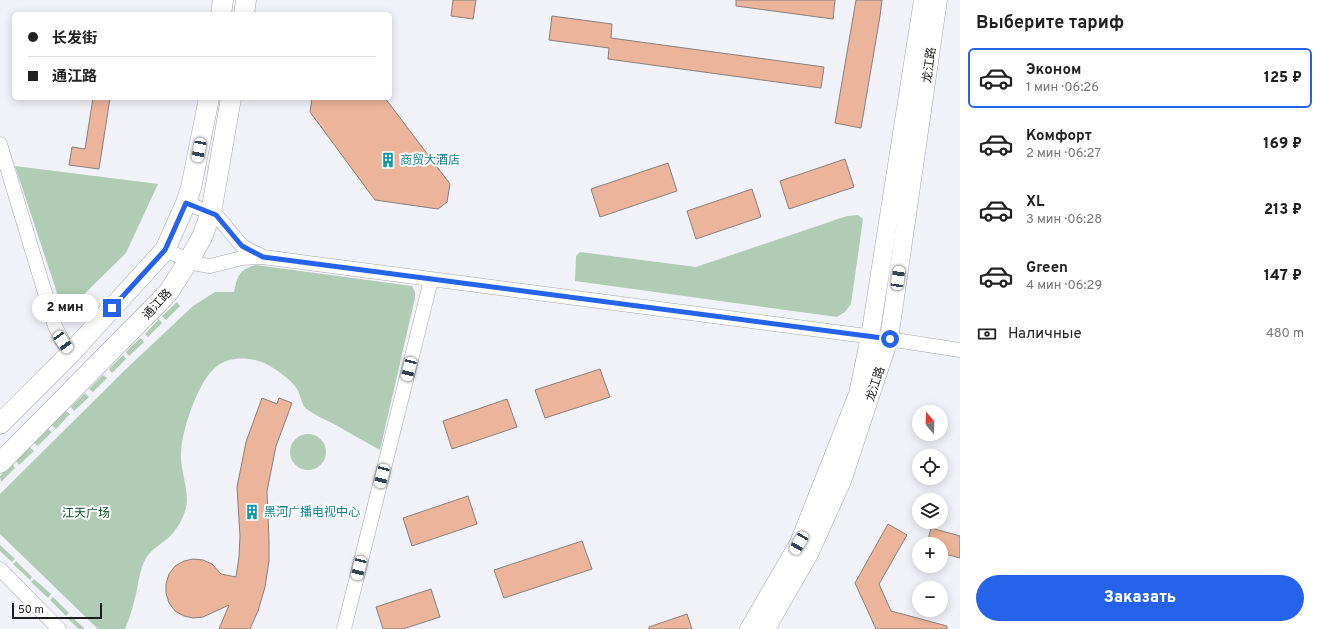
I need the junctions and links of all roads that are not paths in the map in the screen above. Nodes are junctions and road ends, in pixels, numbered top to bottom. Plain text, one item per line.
1 (223, 0) edge
2 (246, 0) edge
3 (923, 0) edge
4 (938, 0) edge
5 (221, 12) edge
6 (244, 12) edge
7 (209, 100) edge
8 (231, 100) edge
9 (0, 144) edge
10 (186, 203) junction
11 (211, 213) junction
12 (165, 250) junction
13 (263, 257) junction
14 (189, 260) junction
15 (431, 280) junction
16 (870, 337) junction
17 (890, 339) junction
18 (960, 350) edge
19 (71, 353) junction
20 (0, 424) edge
21 (0, 463) edge
22 (0, 570) edge
23 (59, 629) edge
24 (344, 629) edge
25 (749, 629) edge
26 (766, 629) edge

1 - 5 main road
2 - 6 main road
3 - 16 street, 龙江路
4 - 17 street, 龙江路
7 - 10 main road
8 - 11 main road, 通江路
9 - 19 street
10 - 11 street
10 - 12 main road
11 - 13 street
11 - 14 main road, 通江路
12 - 14 street
12 - 19 main road
13 - 14 street
13 - 15 street
14 - 21 main road, 通江路
15 - 16 street
15 - 24 street
16 - 17 street
16 - 25 street, 龙江路
17 - 18 street
17 - 26 street, 龙江路
19 - 20 main road
22 - 23 street

